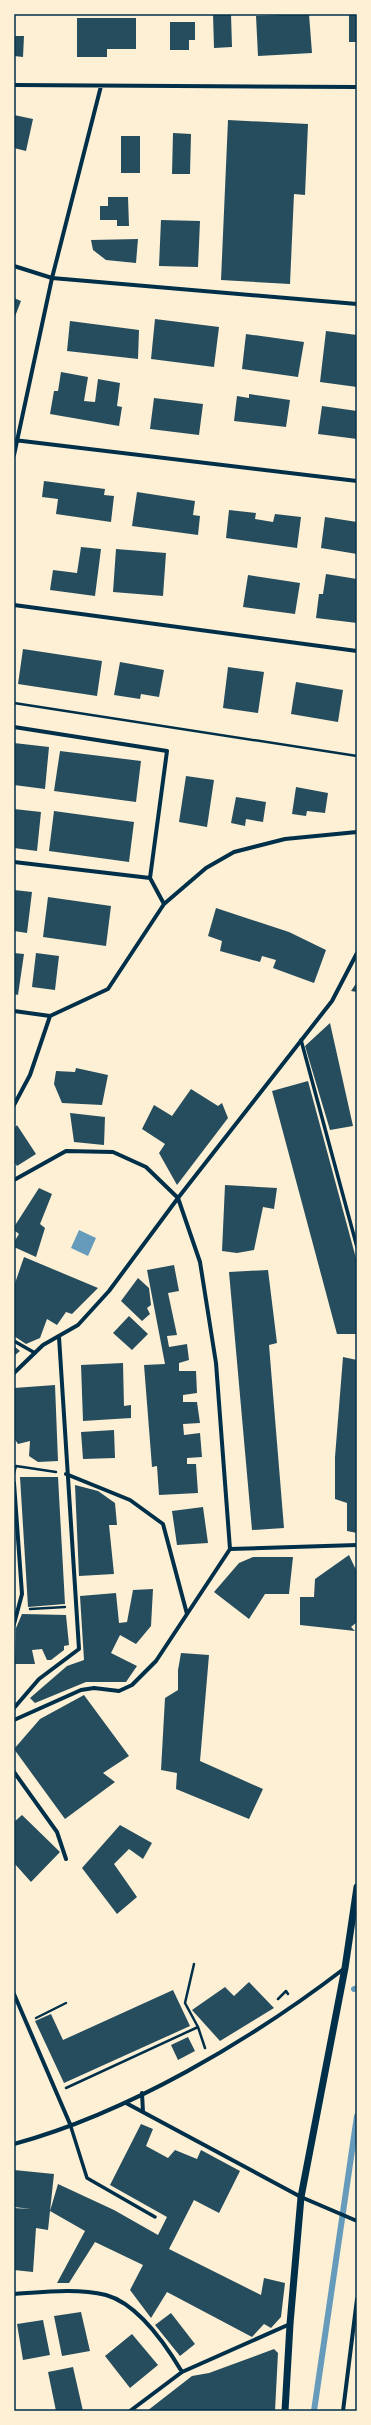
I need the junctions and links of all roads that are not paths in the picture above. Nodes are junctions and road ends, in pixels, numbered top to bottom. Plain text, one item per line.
1 (14, 85) edge
2 (101, 86) junction
3 (357, 87) edge
4 (14, 266) edge
5 (52, 278) junction
6 (357, 304) edge
7 (15, 441) edge
8 (14, 455) edge
9 (357, 481) edge
10 (14, 605) edge
11 (357, 651) edge
12 (14, 727) edge
13 (357, 832) edge
14 (14, 862) edge
15 (150, 878) junction
16 (164, 904) junction
17 (357, 953) edge
18 (14, 1011) edge
19 (50, 1016) junction
20 (301, 1040) junction
21 (14, 1105) edge
22 (14, 1180) edge
23 (178, 1198) junction
24 (357, 1247) edge
25 (59, 1337) junction
26 (14, 1341) edge
27 (35, 1354) junction
28 (14, 1373) edge
29 (66, 1474) junction
30 (14, 1483) edge
31 (357, 1545) edge
32 (230, 1549) junction
33 (187, 1614) junction
34 (14, 1624) edge
35 (14, 1708) edge
36 (14, 1720) edge
37 (14, 1772) edge
38 (66, 1859) dead end
39 (357, 1887) edge
40 (345, 1968) junction
41 (14, 1994) edge
42 (142, 2093) junction
43 (126, 2103) junction
44 (144, 2112) junction
45 (70, 2124) junction
46 (14, 2144) edge
47 (301, 2196) junction
48 (155, 2217) dead end
49 (357, 2221) edge
50 (14, 2294) edge
51 (357, 2299) edge
52 (290, 2324) junction
53 (182, 2372) junction
54 (131, 2411) edge
55 (285, 2411) edge
56 (343, 2411) edge

1 - 2 street
2 - 3 street
2 - 5 street
4 - 5 street
5 - 6 street
5 - 7 street
7 - 8 street
7 - 9 street
10 - 11 street
12 - 15 street
13 - 16 street
14 - 15 street
15 - 16 street
16 - 19 street
17 - 20 street
18 - 19 street
19 - 21 street
20 - 23 street
20 - 24 street
22 - 23 street
23 - 25 street
23 - 32 street
25 - 27 street
25 - 29 street
26 - 27 street
27 - 28 street
29 - 33 street
29 - 35 street
30 - 34 street
31 - 32 street
32 - 33 street
33 - 36 street
37 - 38 street
39 - 40 street
40 - 42 street
40 - 47 street
41 - 45 street
42 - 43 street
42 - 44 street
43 - 44 street
43 - 45 street
44 - 47 street
45 - 46 street
45 - 48 street
47 - 49 street
47 - 52 street
50 - 53 street
51 - 56 street
52 - 53 street
52 - 55 street
53 - 54 street

